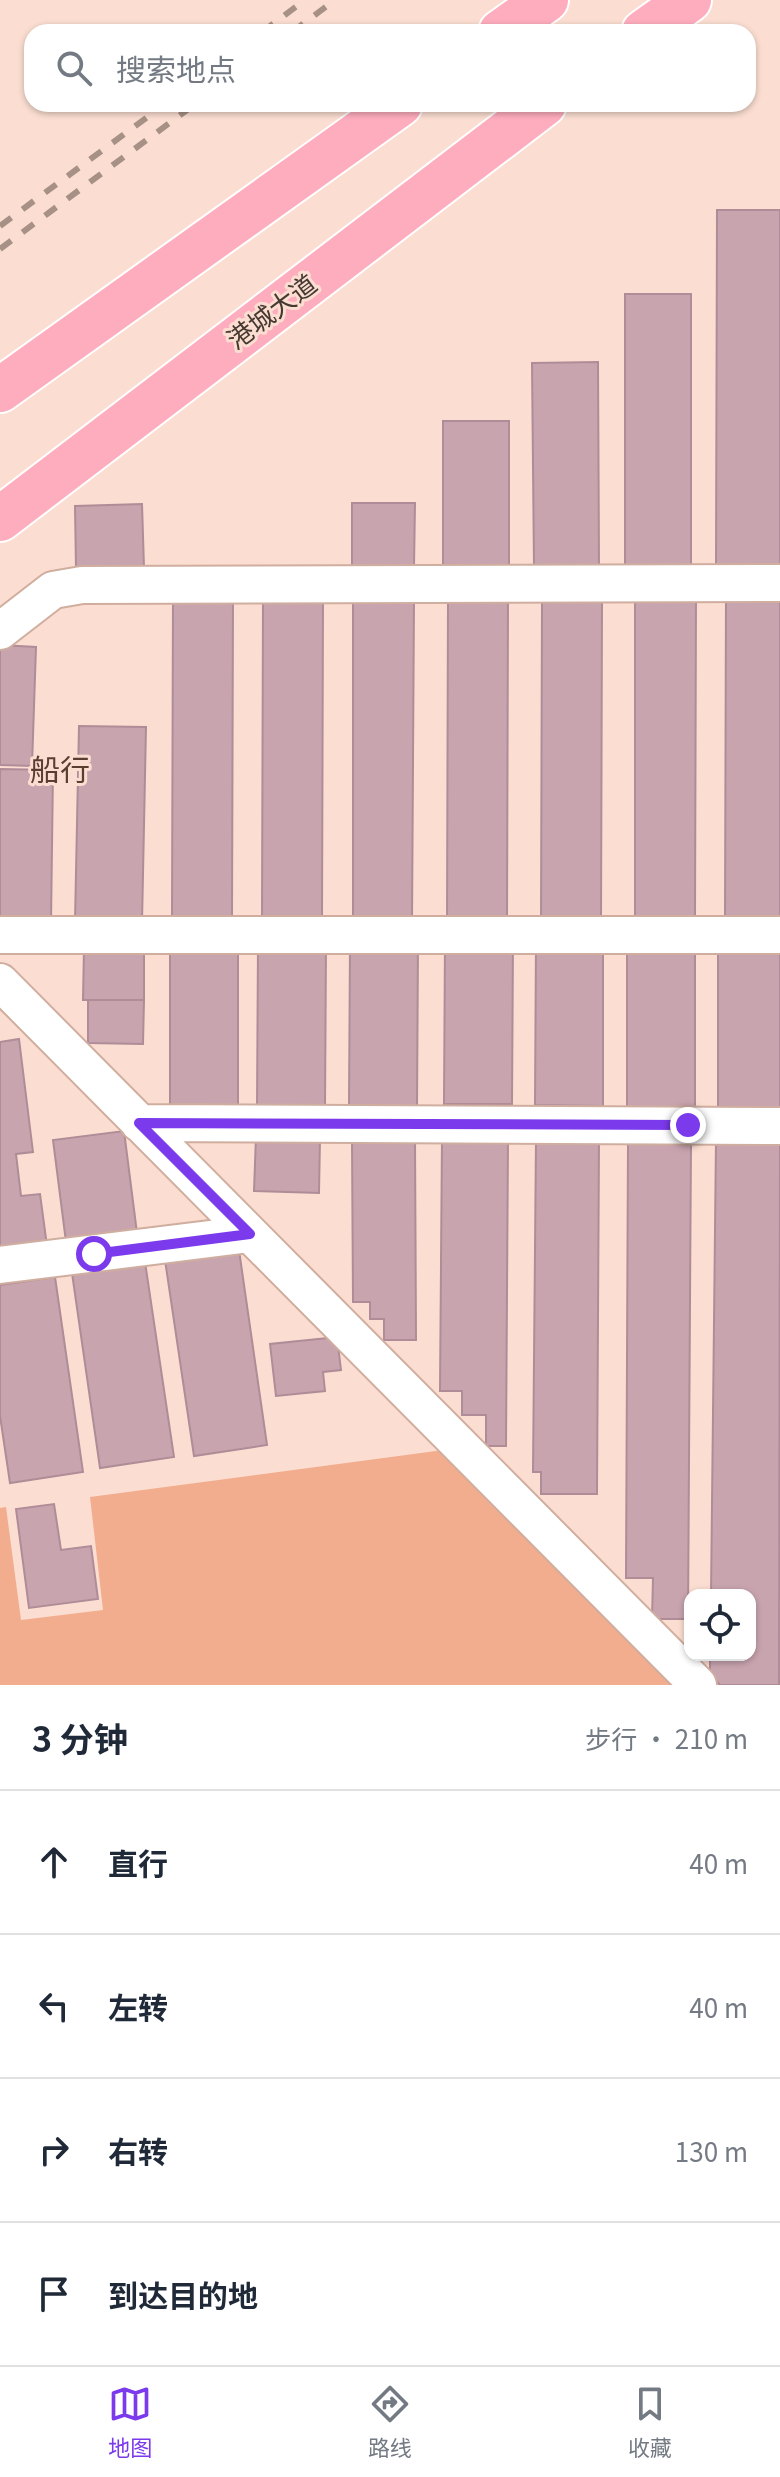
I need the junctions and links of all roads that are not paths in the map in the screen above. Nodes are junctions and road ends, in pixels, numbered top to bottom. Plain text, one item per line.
1 (546, 0) edge
2 (689, 0) edge
3 (512, 24) edge
4 (655, 24) edge
5 (389, 112) edge
6 (534, 112) edge
7 (0, 390) edge
8 (0, 519) edge
9 (780, 583) edge
10 (0, 631) edge
11 (0, 935) edge
12 (780, 935) edge
13 (0, 982) edge
14 (139, 1123) junction
15 (780, 1126) edge
16 (250, 1234) junction
17 (0, 1265) edge
18 (698, 1685) edge

1 - 3 main road
2 - 4 main road
5 - 7 main road
6 - 8 main road, 港城大道
9 - 10 street
11 - 12 street
13 - 14 street
14 - 15 street
14 - 16 street
16 - 17 street
16 - 18 street

